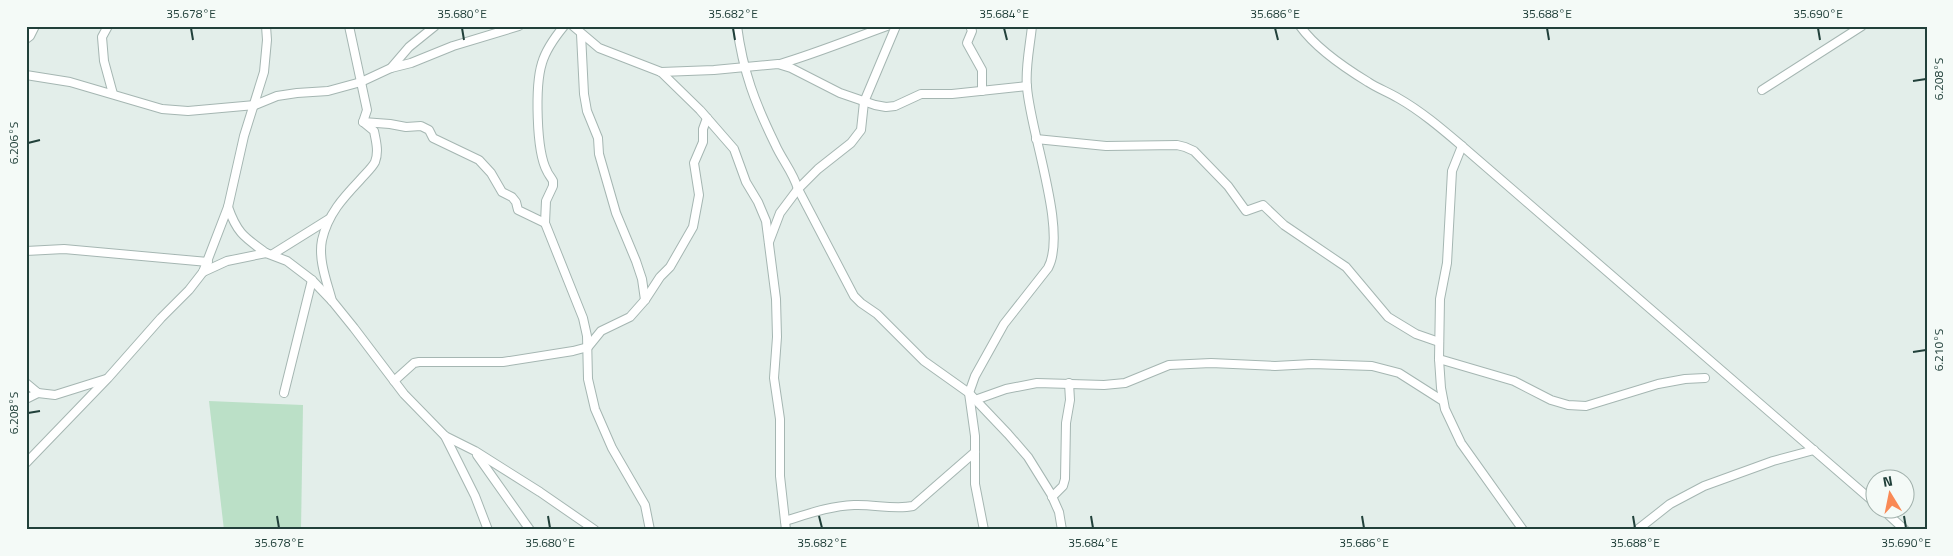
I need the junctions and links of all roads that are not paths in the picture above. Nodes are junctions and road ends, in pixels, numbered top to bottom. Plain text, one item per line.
1 (35, 26) edge
2 (108, 26) edge
3 (266, 26) edge
4 (349, 26) edge
5 (435, 26) edge
6 (519, 26) edge
7 (564, 26) edge
8 (572, 26) edge
9 (737, 26) edge
10 (887, 26) edge
11 (896, 26) edge
12 (970, 26) edge
13 (1032, 26) edge
14 (1300, 26) edge
15 (1862, 26) edge
16 (505, 28) edge
17 (581, 34) junction
18 (26, 39) edge
19 (778, 64) junction
20 (391, 68) junction
21 (744, 68) junction
22 (661, 72) junction
23 (26, 75) edge
24 (361, 82) junction
25 (1027, 86) junction
26 (1762, 90) dead end
27 (982, 91) junction
28 (113, 94) junction
29 (864, 102) junction
30 (255, 105) junction
31 (707, 118) junction
32 (363, 122) junction
33 (1036, 139) junction
34 (1462, 146) junction
35 (798, 189) junction
36 (228, 207) junction
37 (329, 219) junction
38 (545, 223) junction
39 (769, 242) junction
40 (26, 251) edge
41 (270, 254) junction
42 (208, 262) junction
43 (203, 272) junction
44 (312, 280) junction
45 (645, 300) junction
46 (333, 302) junction
47 (1439, 342) junction
48 (588, 347) junction
49 (1439, 359) junction
50 (108, 378) junction
51 (1705, 378) dead end
52 (394, 381) junction
53 (26, 383) edge
54 (1069, 383) junction
55 (38, 393) junction
56 (284, 393) dead end
57 (968, 393) junction
58 (26, 398) edge
59 (975, 400) junction
60 (1443, 401) junction
61 (445, 436) junction
62 (1814, 450) junction
63 (475, 451) junction
64 (975, 452) junction
65 (26, 463) edge
66 (1866, 495) edge
67 (1052, 497) junction
68 (1891, 518) edge
69 (785, 521) junction
70 (488, 530) edge
71 (530, 530) edge
72 (595, 530) edge
73 (650, 530) edge
74 (786, 530) edge
75 (984, 530) edge
76 (1062, 530) edge
77 (1523, 530) edge
78 (1637, 530) edge
79 (1905, 530) edge

1 - 18 street
2 - 28 street
3 - 30 street
4 - 24 street
5 - 20 street
6 - 16 street
7 - 38 street
8 - 17 street
9 - 21 street
10 - 19 street
11 - 29 street
12 - 27 street
13 - 25 street
14 - 34 street
15 - 26 street
16 - 20 street
17 - 22 street
17 - 45 street
19 - 21 street
19 - 29 street
20 - 24 street
21 - 22 street
21 - 35 street
22 - 31 street
23 - 28 street
24 - 30 street
24 - 32 street
25 - 27 street
25 - 33 street
27 - 29 street
28 - 30 street
29 - 35 street
30 - 36 street
31 - 39 street
31 - 45 street
32 - 37 street
32 - 38 street
33 - 47 street
33 - 57 street
34 - 47 street
34 - 62 street
35 - 39 street
35 - 57 street
36 - 41 street
36 - 42 street
37 - 41 street
37 - 46 street
38 - 48 street
39 - 69 street
40 - 42 street
41 - 43 street
41 - 44 street
42 - 43 street
43 - 50 street
44 - 46 street
44 - 56 street
45 - 48 street
46 - 52 street
47 - 49 street
48 - 52 street
48 - 73 street
49 - 51 street
49 - 60 street
50 - 55 street
50 - 65 street
52 - 61 street
53 - 55 street
54 - 59 street
54 - 60 street
54 - 67 street
55 - 58 street
57 - 59 street
57 - 64 street
59 - 67 street
60 - 77 street
61 - 63 street
61 - 70 street
62 - 66 street
62 - 78 street
63 - 71 street
63 - 72 street
64 - 69 street
64 - 75 street
67 - 76 street
68 - 79 street
69 - 74 street

